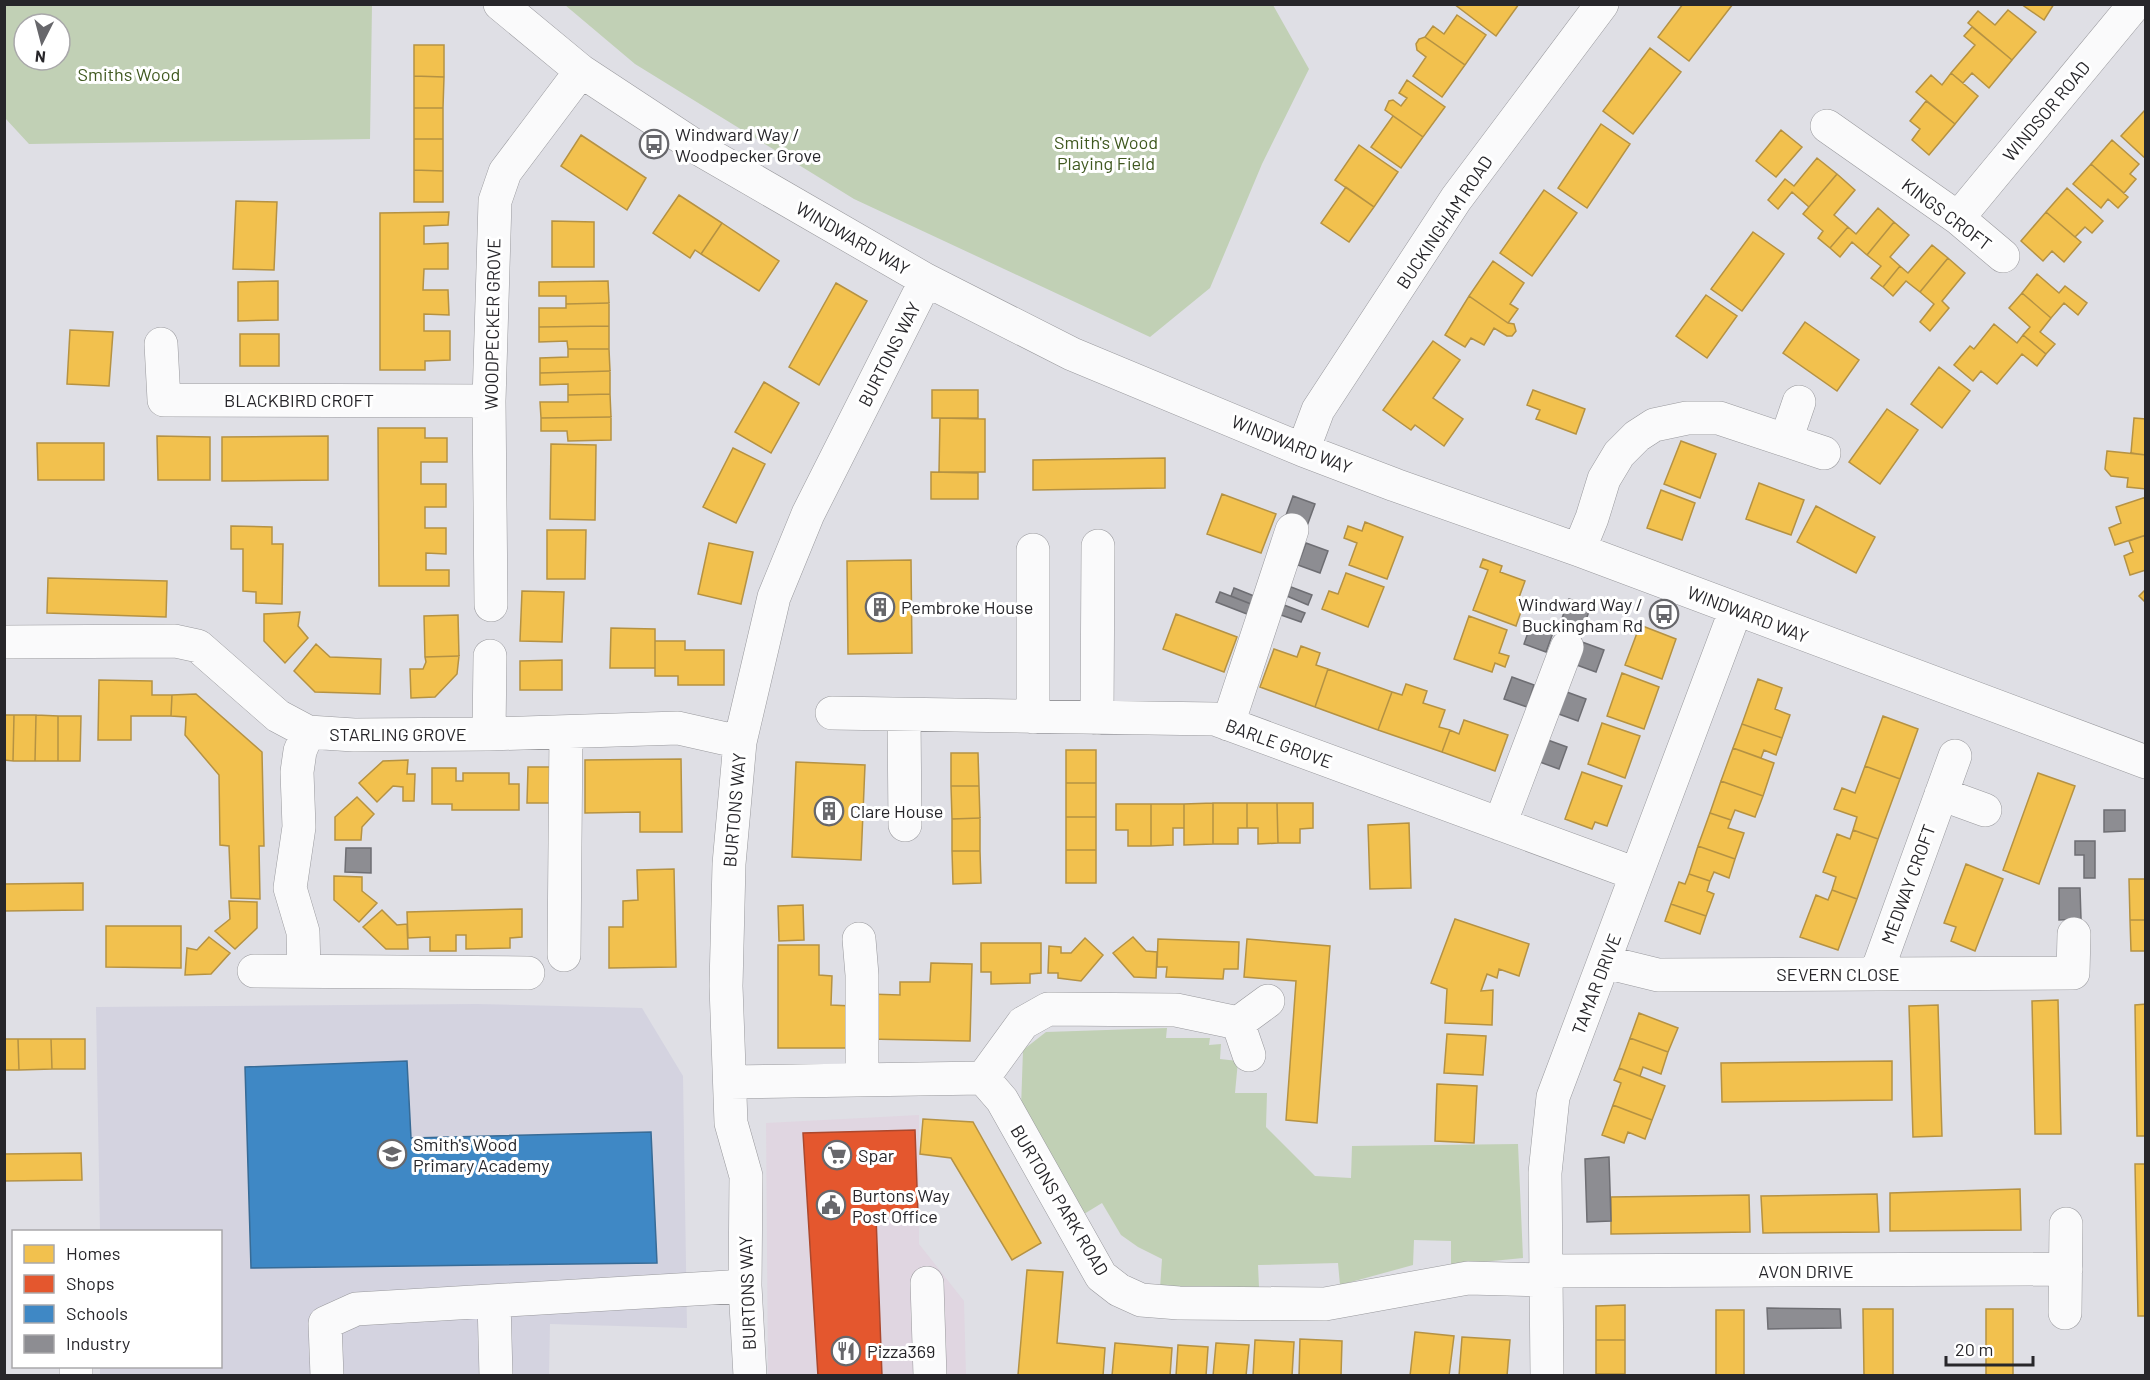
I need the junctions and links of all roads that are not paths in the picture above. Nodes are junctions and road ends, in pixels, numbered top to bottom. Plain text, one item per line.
1 (500, 4) edge
2 (1602, 4) edge
3 (2135, 4) edge
4 (582, 71) junction
5 (1827, 126) dead end
6 (1958, 218) junction
7 (2002, 256) dead end
8 (926, 280) junction
9 (161, 344) dead end
10 (489, 401) junction
11 (1799, 402) dead end
12 (1786, 440) junction
13 (1303, 450) junction
14 (1824, 453) dead end
15 (1292, 530) dead end
16 (1098, 546) dead end
17 (1033, 550) dead end
18 (1579, 550) junction
19 (491, 605) dead end
20 (1736, 609) junction
21 (4, 642) edge
22 (1567, 648) dead end
23 (490, 656) dead end
24 (832, 712) dead end
25 (904, 715) junction
26 (1033, 717) junction
27 (1097, 718) junction
28 (1228, 724) junction
29 (308, 732) junction
30 (566, 732) junction
31 (489, 734) junction
32 (740, 742) junction
33 (1955, 756) dead end
34 (2145, 762) edge
35 (1941, 795) junction
36 (1985, 810) dead end
37 (1500, 824) junction
38 (905, 825) dead end
39 (1636, 874) junction
40 (2074, 934) dead end
41 (860, 939) dead end
42 (564, 955) dead end
43 (1605, 962) junction
44 (254, 971) dead end
45 (304, 971) junction
46 (528, 973) dead end
47 (1876, 974) junction
48 (1268, 1001) dead end
49 (1238, 1023) junction
50 (1249, 1055) dead end
51 (983, 1078) junction
52 (862, 1080) junction
53 (730, 1082) junction
54 (2066, 1224) dead end
55 (2066, 1269) junction
56 (1546, 1276) junction
57 (927, 1283) dead end
58 (745, 1286) junction
59 (494, 1301) junction
60 (2065, 1313) dead end
61 (327, 1376) edge
62 (496, 1376) edge
63 (750, 1376) edge
64 (930, 1376) edge
65 (1547, 1376) edge

1 - 4 street, WINDWARD WAY
2 - 13 street, BUCKINGHAM ROAD
3 - 6 street, WINDSOR ROAD
4 - 8 street, WINDWARD WAY
4 - 10 street, WOODPECKER GROVE
5 - 6 street, KINGS CROFT
6 - 7 street, KINGS CROFT
8 - 13 street, WINDWARD WAY
8 - 32 street, BURTONS WAY
9 - 10 street, BLACKBIRD CROFT
10 - 19 street, WOODPECKER GROVE
11 - 12 street
12 - 14 street
12 - 18 street
13 - 18 street, WINDWARD WAY
15 - 28 street
16 - 27 street
17 - 26 street
18 - 20 street, WINDWARD WAY
20 - 34 street, WINDWARD WAY
20 - 39 street, TAMAR DRIVE
21 - 29 street, STARLING GROVE
22 - 37 street
23 - 31 street
24 - 25 street, BARLE GROVE
25 - 26 street, BARLE GROVE
25 - 38 street
26 - 27 street, BARLE GROVE
27 - 28 street, BARLE GROVE
28 - 37 street, BARLE GROVE
29 - 31 street, STARLING GROVE
29 - 45 street
30 - 31 street, STARLING GROVE
30 - 32 street, STARLING GROVE
30 - 42 street
32 - 53 street, BURTONS WAY
33 - 35 street, MEDWAY CROFT
35 - 36 street
35 - 47 street, MEDWAY CROFT
37 - 39 street, BARLE GROVE
39 - 43 street, TAMAR DRIVE
40 - 47 street, SEVERN CLOSE
41 - 52 street
43 - 47 street, SEVERN CLOSE
43 - 56 street, TAMAR DRIVE
44 - 45 street
45 - 46 street
48 - 49 street
49 - 50 street
49 - 51 street
51 - 52 street
51 - 56 street, BURTONS PARK ROAD
52 - 53 street
53 - 58 street, BURTONS WAY
54 - 55 street
55 - 56 street, AVON DRIVE
55 - 60 street
56 - 65 street, TAMAR DRIVE
57 - 64 street
58 - 59 street
58 - 63 street, BURTONS WAY
59 - 61 street
59 - 62 street

